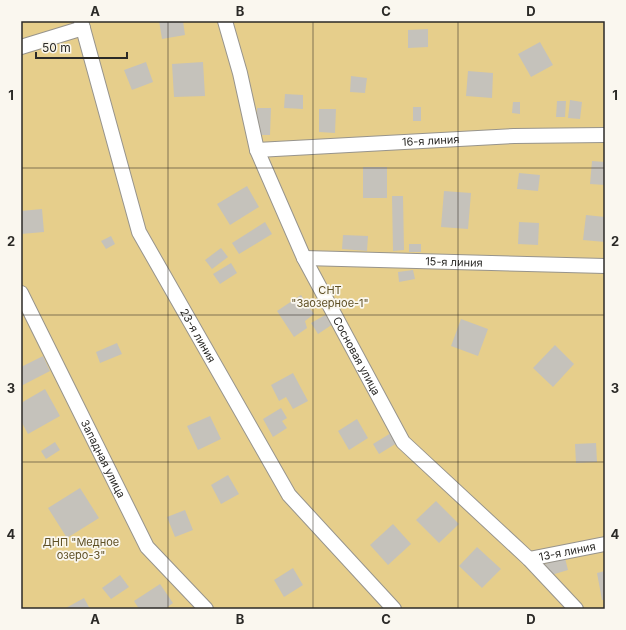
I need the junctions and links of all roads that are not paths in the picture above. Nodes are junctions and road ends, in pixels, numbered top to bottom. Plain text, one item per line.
1 (225, 21) edge
2 (82, 24) edge
3 (21, 47) edge
4 (605, 135) edge
5 (256, 150) junction
6 (304, 258) junction
7 (605, 266) edge
8 (21, 293) edge
9 (605, 544) edge
10 (529, 559) junction
11 (206, 609) edge
12 (394, 609) edge
13 (576, 609) edge

1 - 5 street, Сосновая улица
2 - 3 street
2 - 12 street, 23-я линия
4 - 5 street, 16-я линия
5 - 6 street, Сосновая улица
6 - 7 street, 15-я линия
6 - 10 street, Сосновая улица
8 - 11 street, Западная улица
9 - 10 street, 13-я линия
10 - 13 street, Сосновая улица

